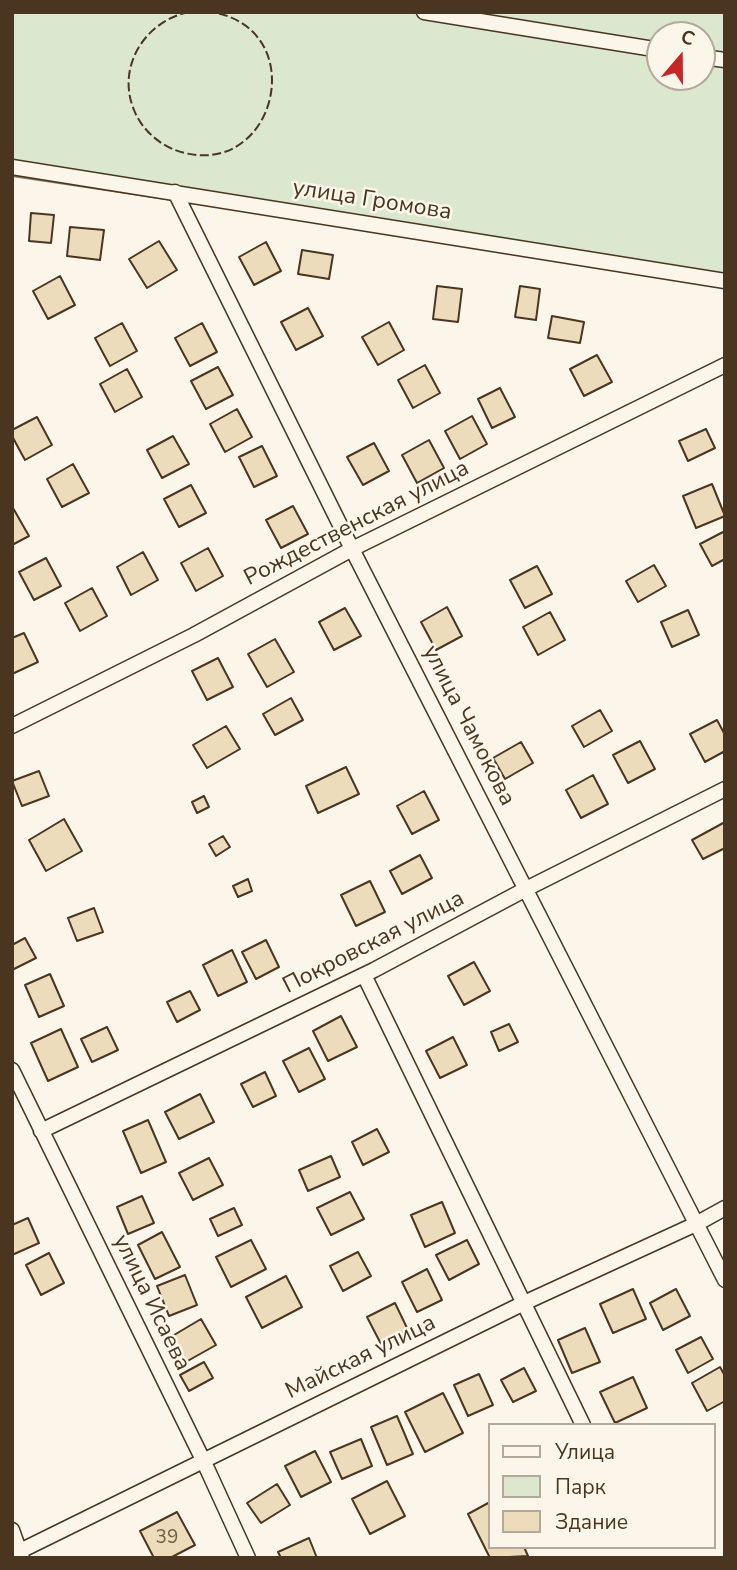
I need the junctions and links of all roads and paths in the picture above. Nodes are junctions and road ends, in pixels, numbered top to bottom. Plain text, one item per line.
1 (424, 12) edge
2 (646, 48) edge
3 (12, 167) edge
4 (174, 192) junction
5 (725, 281) edge
6 (725, 365) edge
7 (352, 549) junction
8 (12, 726) edge
9 (725, 789) edge
10 (526, 889) junction
11 (364, 975) junction
12 (12, 1070) edge
13 (41, 1131) junction
14 (725, 1208) edge
15 (696, 1224) junction
16 (725, 1280) edge
17 (524, 1303) junction
18 (582, 1423) edge
19 (204, 1462) junction
20 (12, 1530) edge
21 (18, 1555) edge
22 (248, 1558) edge

1 - 2 street
3 - 4 street, улица Громова
4 - 5 street, улица Громова
4 - 7 street, улица Чамокова
6 - 7 street, Рождественская улица
7 - 8 street, Рождественская улица
7 - 10 street, улица Чамокова
9 - 10 street, Покровская улица
10 - 11 street, Покровская улица
10 - 15 street, улица Чамокова
11 - 13 street, Покровская улица
11 - 17 street
12 - 13 street, улица Исаева
13 - 19 street, улица Исаева
14 - 15 street, Майская улица
15 - 16 street, улица Чамокова
15 - 17 street, Майская улица
17 - 18 street
17 - 19 street, Майская улица
19 - 21 street, Майская улица
19 - 22 street, улица Исаева
20 - 21 street

